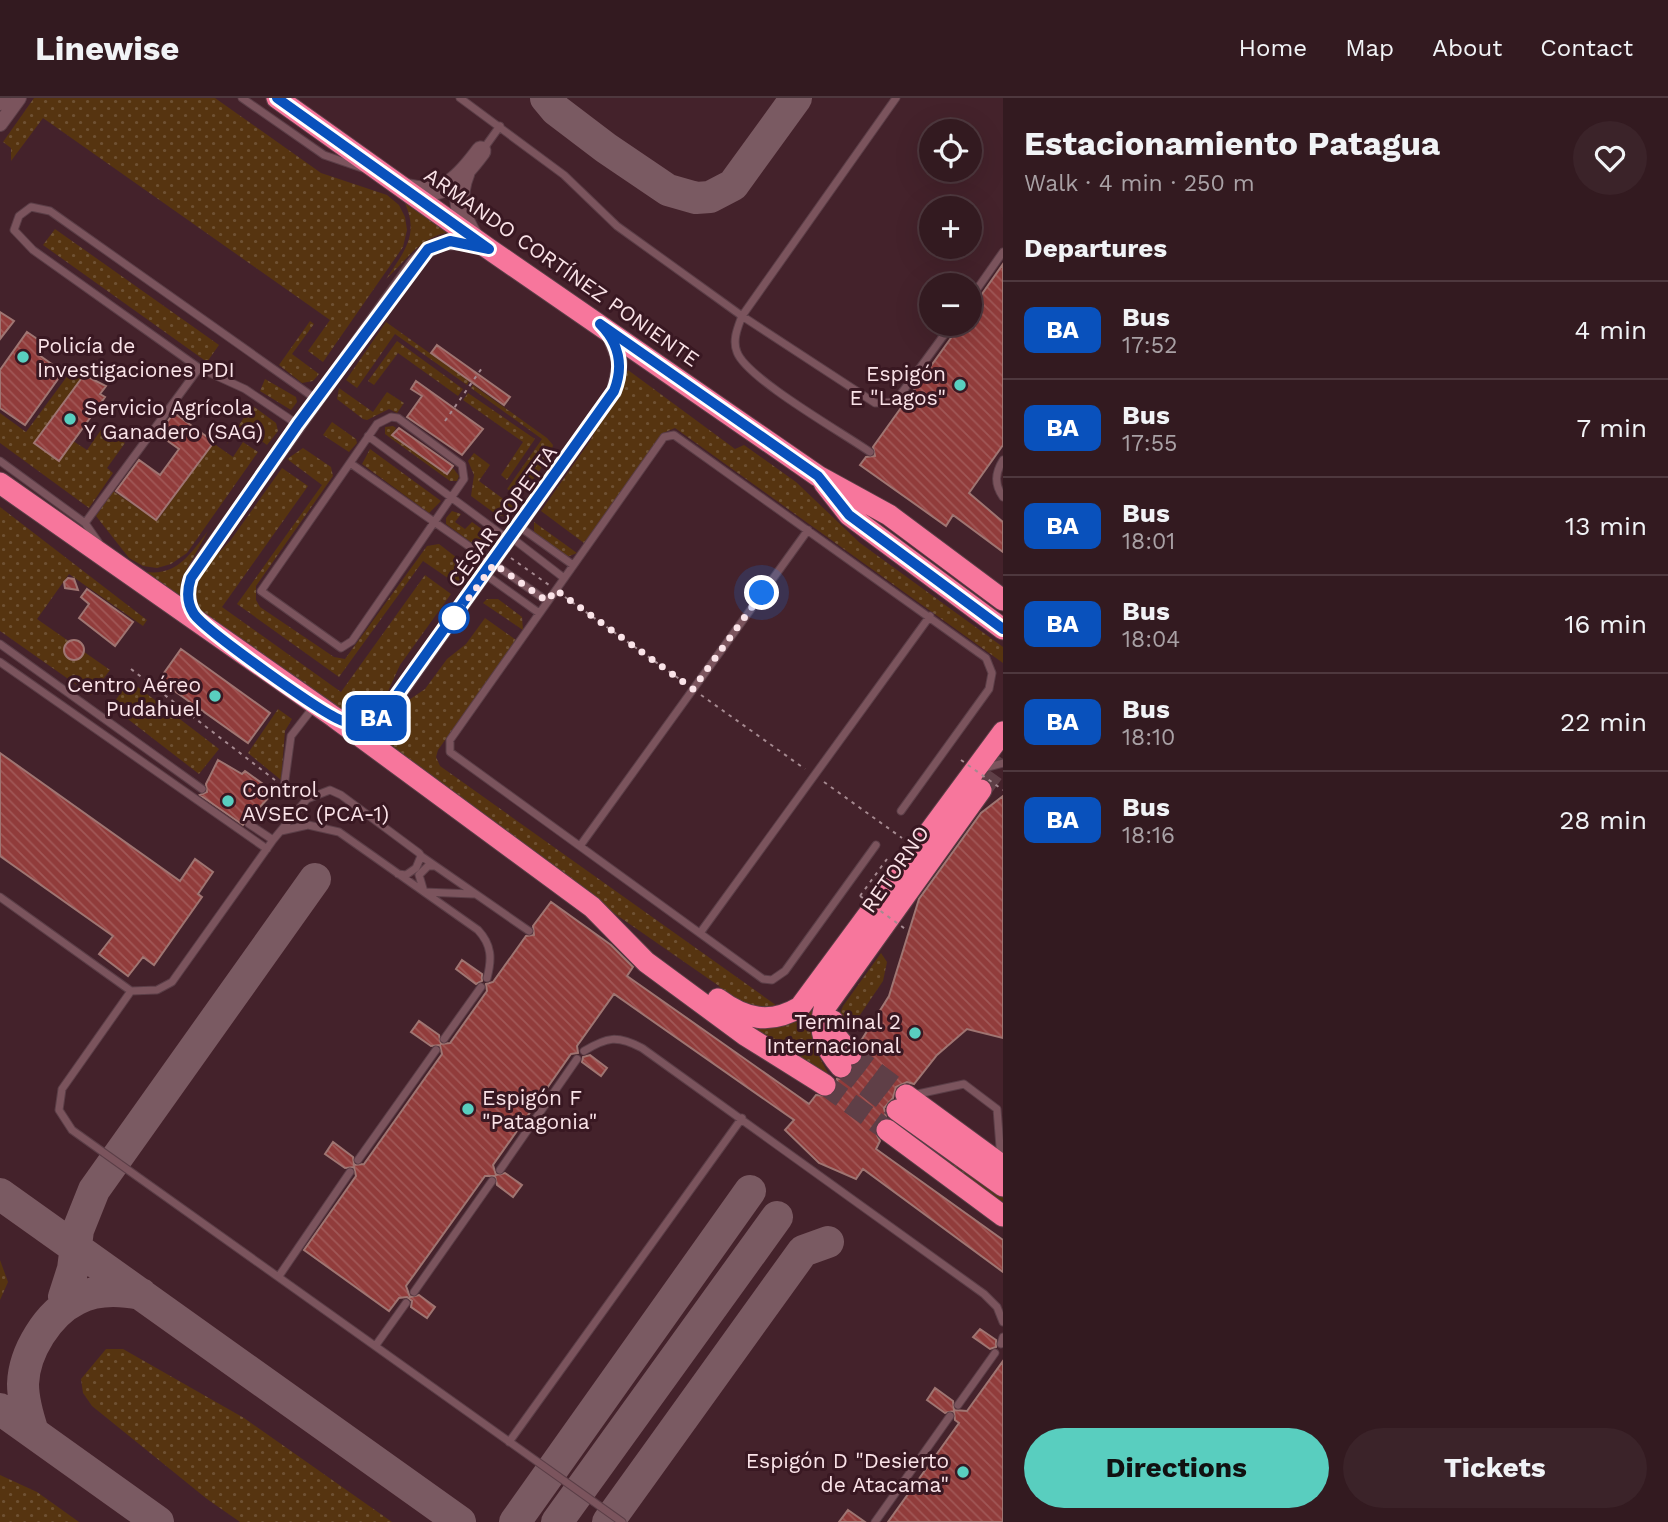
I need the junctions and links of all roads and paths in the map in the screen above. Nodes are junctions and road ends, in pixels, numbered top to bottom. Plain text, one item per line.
1 (19, 98) edge
2 (242, 98) edge
3 (278, 98) edge
4 (896, 98) edge
5 (465, 99) edge
6 (0, 124) edge
7 (499, 126) junction
8 (481, 152) joint
9 (465, 173) junction
10 (390, 176) junction
11 (409, 189) junction
12 (482, 244) junction
13 (1003, 252) edge
14 (982, 282) edge
15 (742, 316) junction
16 (600, 324) junction
17 (944, 336) edge
18 (199, 368) junction
19 (482, 368) dead end
20 (316, 399) junction
21 (445, 421) dead end
22 (298, 424) junction
23 (368, 436) junction
24 (870, 452) dead end
25 (1003, 460) edge
26 (0, 461) edge
27 (350, 463) junction
28 (818, 476) junction
29 (0, 482) edge
30 (1003, 497) edge
31 (453, 498) junction
32 (435, 522) junction
33 (85, 523) junction
34 (808, 530) junction
35 (514, 535) junction
36 (114, 565) junction
37 (573, 565) junction
38 (494, 569) junction
39 (564, 578) junction
40 (556, 590) junction
41 (1003, 600) edge
42 (547, 601) junction
43 (539, 613) junction
44 (930, 616) junction
45 (1003, 629) edge
46 (210, 632) junction
47 (0, 644) edge
48 (0, 662) edge
49 (131, 669) dead end
50 (693, 689) junction
51 (316, 704) junction
52 (334, 717) junction
53 (1003, 732) edge
54 (137, 758) junction
55 (160, 760) junction
56 (1003, 763) edge
57 (971, 775) junction
58 (814, 776) junction
59 (165, 778) junction
60 (284, 787) joint
61 (202, 789) dead end
62 (1003, 790) edge
63 (901, 811) dead end
64 (250, 824) dead end
65 (280, 831) junction
66 (902, 839) dead end
67 (273, 840) junction
68 (876, 845) dead end
69 (580, 846) junction
70 (267, 849) junction
71 (421, 856) junction
72 (888, 858) dead end
73 (435, 866) junction
74 (398, 874) junction
75 (424, 892) junction
76 (474, 894) junction
77 (0, 897) edge
78 (592, 907) junction
79 (908, 931) dead end
80 (529, 932) dead end
81 (700, 933) junction
82 (488, 978) dead end
83 (481, 987) dead end
84 (131, 991) junction
85 (444, 1038) dead end
86 (436, 1050) dead end
87 (584, 1051) dead end
88 (578, 1059) dead end
89 (846, 1061) tunnel mouth
90 (825, 1085) tunnel mouth
91 (904, 1100) junction
92 (742, 1118) junction
93 (887, 1130) tunnel mouth
94 (358, 1160) dead end
95 (500, 1170) dead end
96 (350, 1172) dead end
97 (1003, 1172) edge
98 (492, 1181) dead end
99 (1003, 1216) edge
100 (279, 1276) junction
101 (414, 1292) dead end
102 (406, 1303) dead end
103 (1003, 1322) edge
104 (376, 1345) junction
105 (995, 1353) dead end
106 (958, 1405) dead end
107 (950, 1416) dead end
108 (509, 1442) junction
109 (622, 1522) edge
110 (875, 1522) edge

1 - 6 street
2 - 10 lane
3 - 10 highway, ARMANDO CORTÍNEZ PONIENTE
4 - 15 lane
5 - 7 lane
7 - 8 lane
7 - 15 lane
8 - 9 street
9 - 11 street
9 - 12 street
10 - 11 highway, ARMANDO CORTÍNEZ PONIENTE
11 - 12 highway, ARMANDO CORTÍNEZ PONIENTE
12 - 16 highway, ARMANDO CORTÍNEZ PONIENTE
12 - 20 street
13 - 14 lane
15 - 17 lane
15 - 24 lane
16 - 28 highway, ARMANDO CORTÍNEZ PONIENTE
16 - 35 street, CÉSAR COPETTA
18 - 20 lane
18 - 22 lane
18 - 33 lane
19 - 21 path
20 - 22 street
22 - 46 street
23 - 27 lane
23 - 31 lane
23 - 31 lane
25 - 30 lane
26 - 33 lane
27 - 32 lane
27 - 32 lane
28 - 41 highway, ARMANDO CORTÍNEZ PONIENTE
28 - 45 highway, ARMANDO CORTÍNEZ PONIENTE
29 - 36 highway
31 - 32 lane
31 - 35 lane
32 - 38 lane
33 - 36 lane
34 - 37 lane
34 - 44 lane
34 - 50 lane
35 - 37 lane
35 - 38 street, CÉSAR COPETTA
35 - 39 lane
36 - 46 highway
37 - 39 lane
38 - 40 path
38 - 42 lane
38 - 43 lane
38 - 52 street, CÉSAR COPETTA
39 - 40 lane
40 - 42 lane
40 - 50 path
42 - 43 lane
43 - 69 lane
44 - 58 lane
44 - 63 lane
46 - 51 highway
47 - 55 lane
48 - 54 lane
49 - 60 path
50 - 58 path
50 - 69 lane
51 - 52 highway
51 - 60 lane
52 - 78 highway
53 - 57 highway
54 - 55 lane
54 - 59 lane
55 - 59 lane
55 - 61 lane
56 - 57 lane
57 - 62 path, bridge
57 - 78 highway
57 - 89 highway, RETORNO
58 - 66 path
58 - 81 lane
59 - 70 lane
64 - 67 lane
65 - 67 lane
65 - 71 lane
65 - 74 lane
67 - 70 lane
68 - 81 lane
69 - 81 lane
70 - 84 lane
71 - 73 lane
71 - 74 lane
72 - 79 path, bridge
73 - 75 lane
73 - 76 lane
74 - 75 lane
75 - 76 lane
75 - 82 lane
76 - 80 lane
77 - 84 lane
78 - 90 highway
83 - 85 lane
84 - 100 lane
86 - 94 lane
87 - 92 lane
88 - 95 lane
91 - 97 highway
91 - 97 highway
91 - 97 lane
92 - 103 lane
92 - 108 lane
93 - 99 highway
96 - 100 lane
98 - 101 lane
100 - 104 lane
102 - 104 lane
104 - 108 lane
105 - 106 lane
107 - 110 lane
108 - 109 lane

